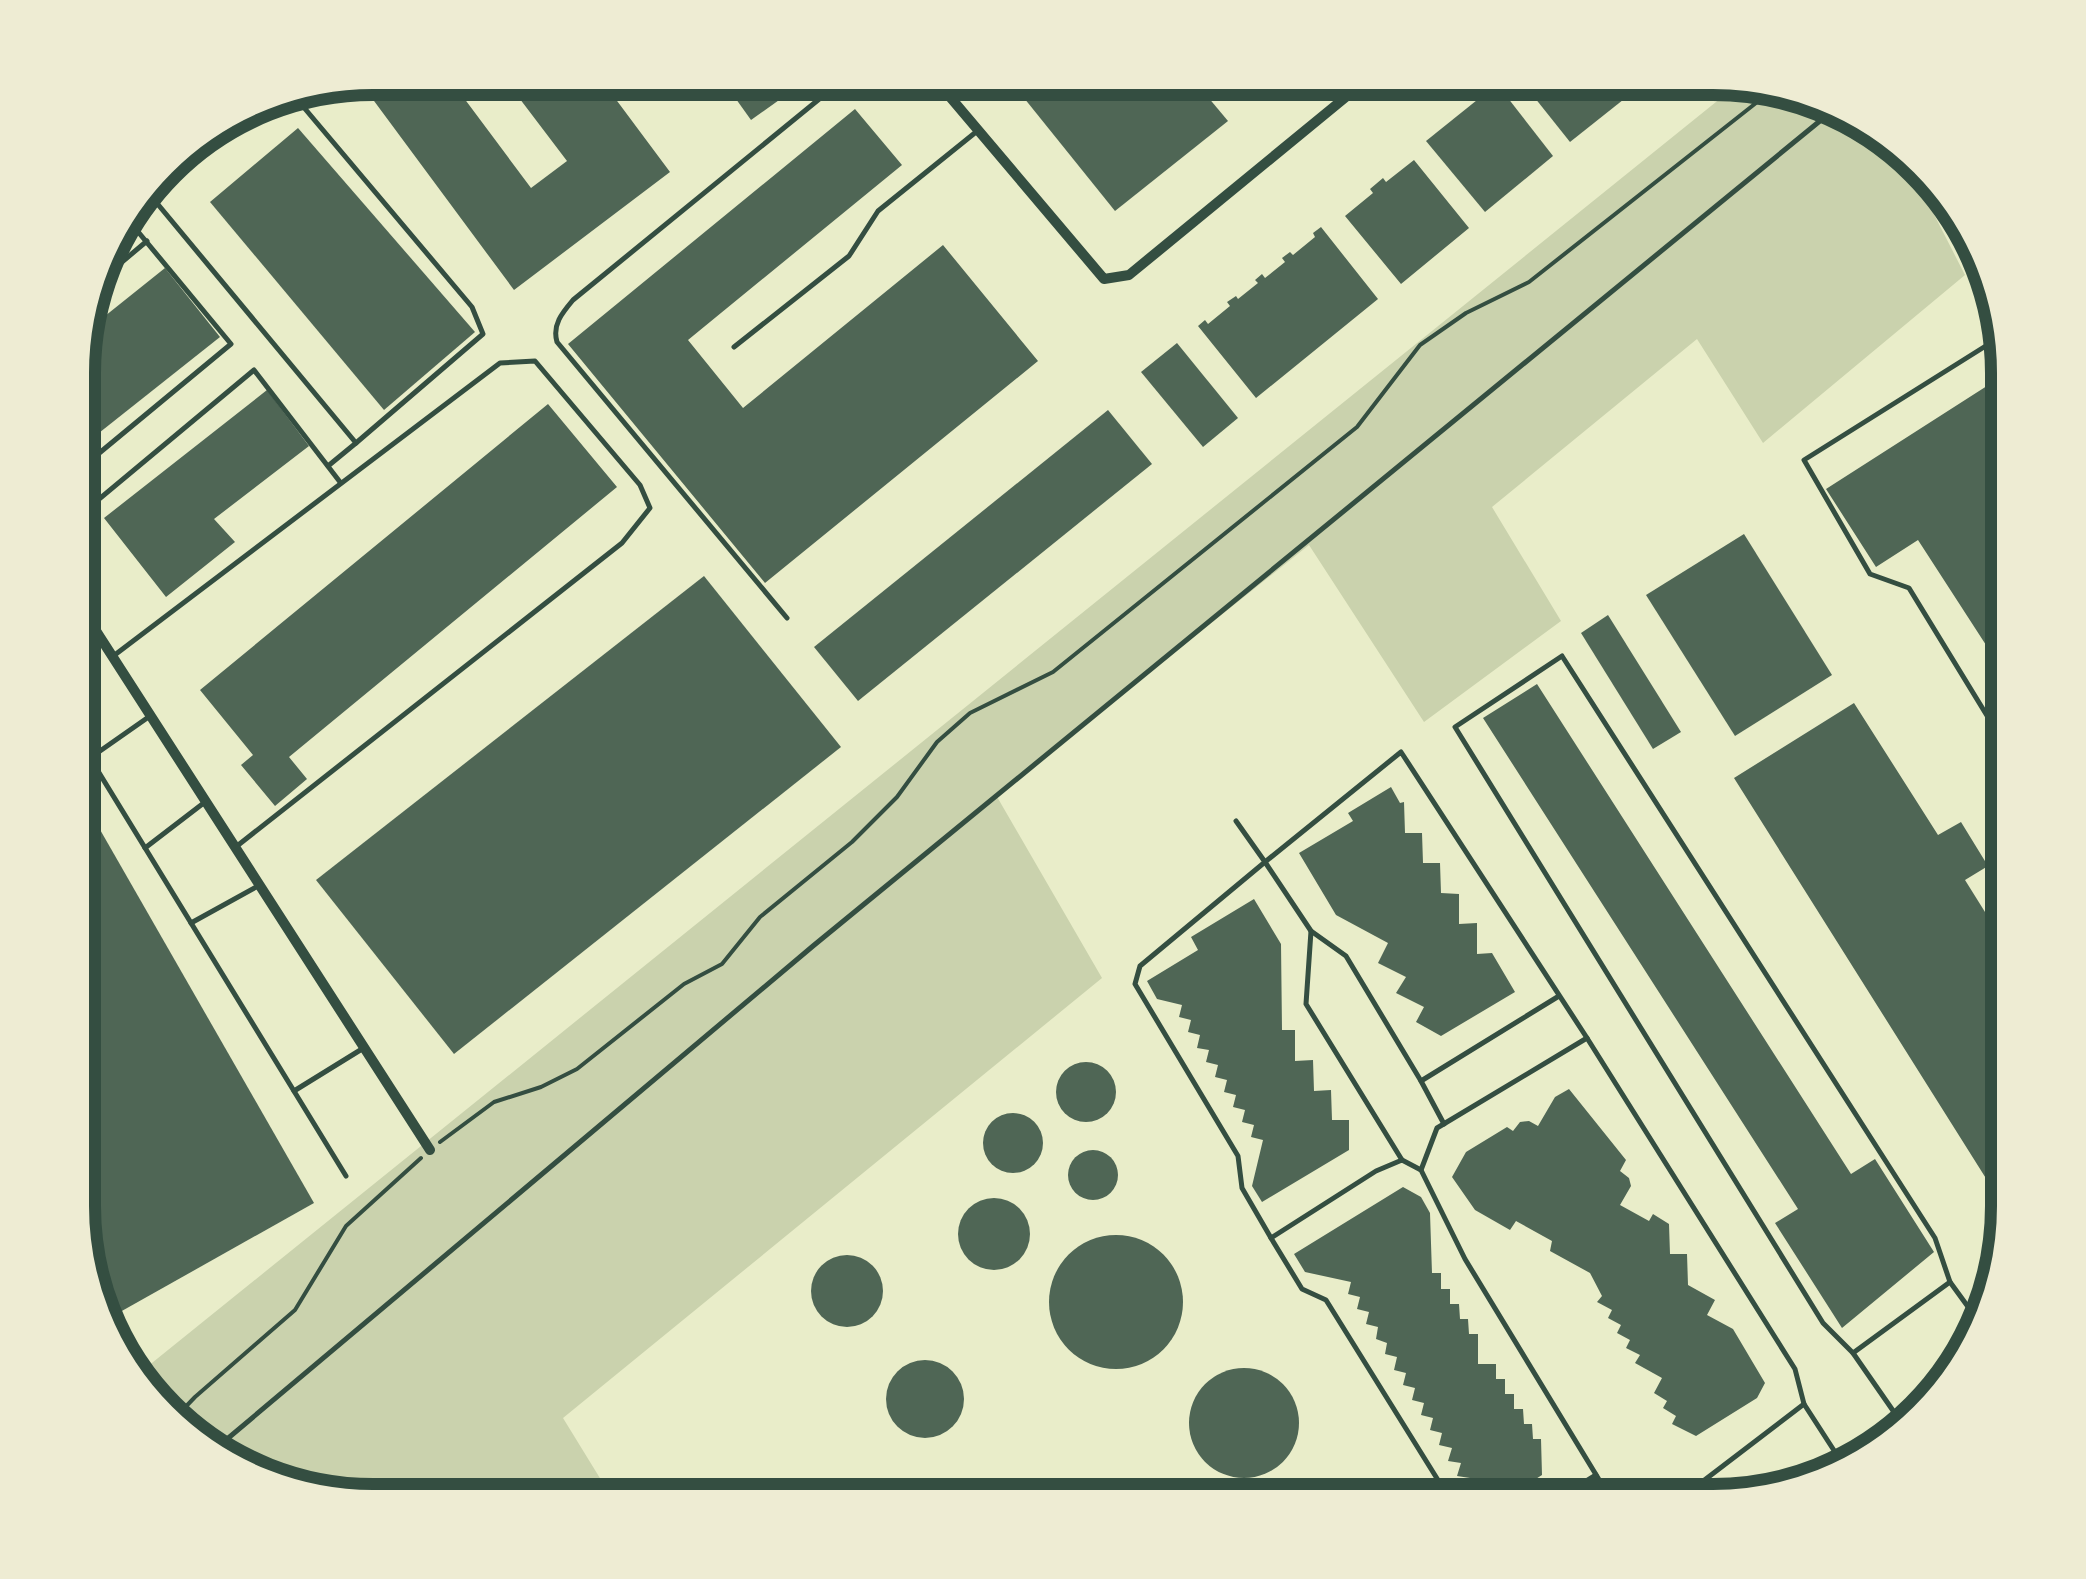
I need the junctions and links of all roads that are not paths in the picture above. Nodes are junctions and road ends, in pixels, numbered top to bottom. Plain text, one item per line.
1 (823, 95) edge
2 (949, 95) edge
3 (1347, 96) edge
4 (301, 104) edge
5 (1824, 118) edge
6 (978, 130) junction
7 (155, 201) edge
8 (136, 228) edge
9 (147, 241) junction
10 (116, 267) edge
11 (1989, 344) edge
12 (734, 346) dead end
13 (356, 443) junction
14 (95, 457) edge
15 (328, 466) junction
16 (341, 482) junction
17 (95, 501) edge
18 (787, 618) dead end
19 (95, 630) edge
20 (112, 657) junction
21 (150, 716) junction
22 (1991, 722) edge
23 (95, 754) edge
24 (95, 767) edge
25 (205, 802) junction
26 (1236, 821) dead end
27 (145, 848) junction
28 (234, 848) junction
29 (1265, 862) junction
30 (258, 886) junction
31 (191, 923) junction
32 (1311, 931) junction
33 (1560, 996) junction
34 (1587, 1038) junction
35 (362, 1048) junction
36 (1421, 1081) junction
37 (294, 1091) junction
38 (1444, 1124) junction
39 (430, 1150) road end
40 (1402, 1160) junction
41 (1422, 1170) junction
42 (346, 1176) dead end
43 (1271, 1238) junction
44 (1950, 1282) junction
45 (1971, 1311) edge
46 (1852, 1353) junction
47 (1804, 1404) junction
48 (1896, 1415) edge
49 (225, 1441) edge
50 (1837, 1455) edge
51 (1596, 1475) junction
52 (1440, 1484) edge
53 (1582, 1484) edge
54 (1601, 1484) edge
55 (1700, 1484) edge

1 - 18 lane
2 - 6 street
3 - 6 street
4 - 13 lane
5 - 49 lane
6 - 12 lane
7 - 13 lane
8 - 9 lane
9 - 10 lane
9 - 14 lane
11 - 22 lane
13 - 15 lane
15 - 16 lane
15 - 17 lane
16 - 20 lane
16 - 28 lane
19 - 20 street
20 - 21 street
21 - 23 lane
21 - 25 street
24 - 27 lane
25 - 27 lane
25 - 28 street
26 - 29 lane
27 - 31 lane
28 - 30 street
29 - 32 lane
29 - 33 lane
29 - 43 lane
30 - 31 lane
30 - 35 street
31 - 37 lane
32 - 36 lane
32 - 40 lane
33 - 34 lane
33 - 36 lane
34 - 38 lane
34 - 47 lane
35 - 37 lane
35 - 39 street
36 - 38 lane
37 - 42 lane
38 - 41 lane
40 - 41 lane
40 - 43 lane
41 - 51 lane
43 - 52 lane
44 - 45 lane
44 - 46 lane
44 - 46 lane
46 - 48 lane
47 - 50 lane
47 - 55 lane
51 - 53 lane
51 - 54 lane

